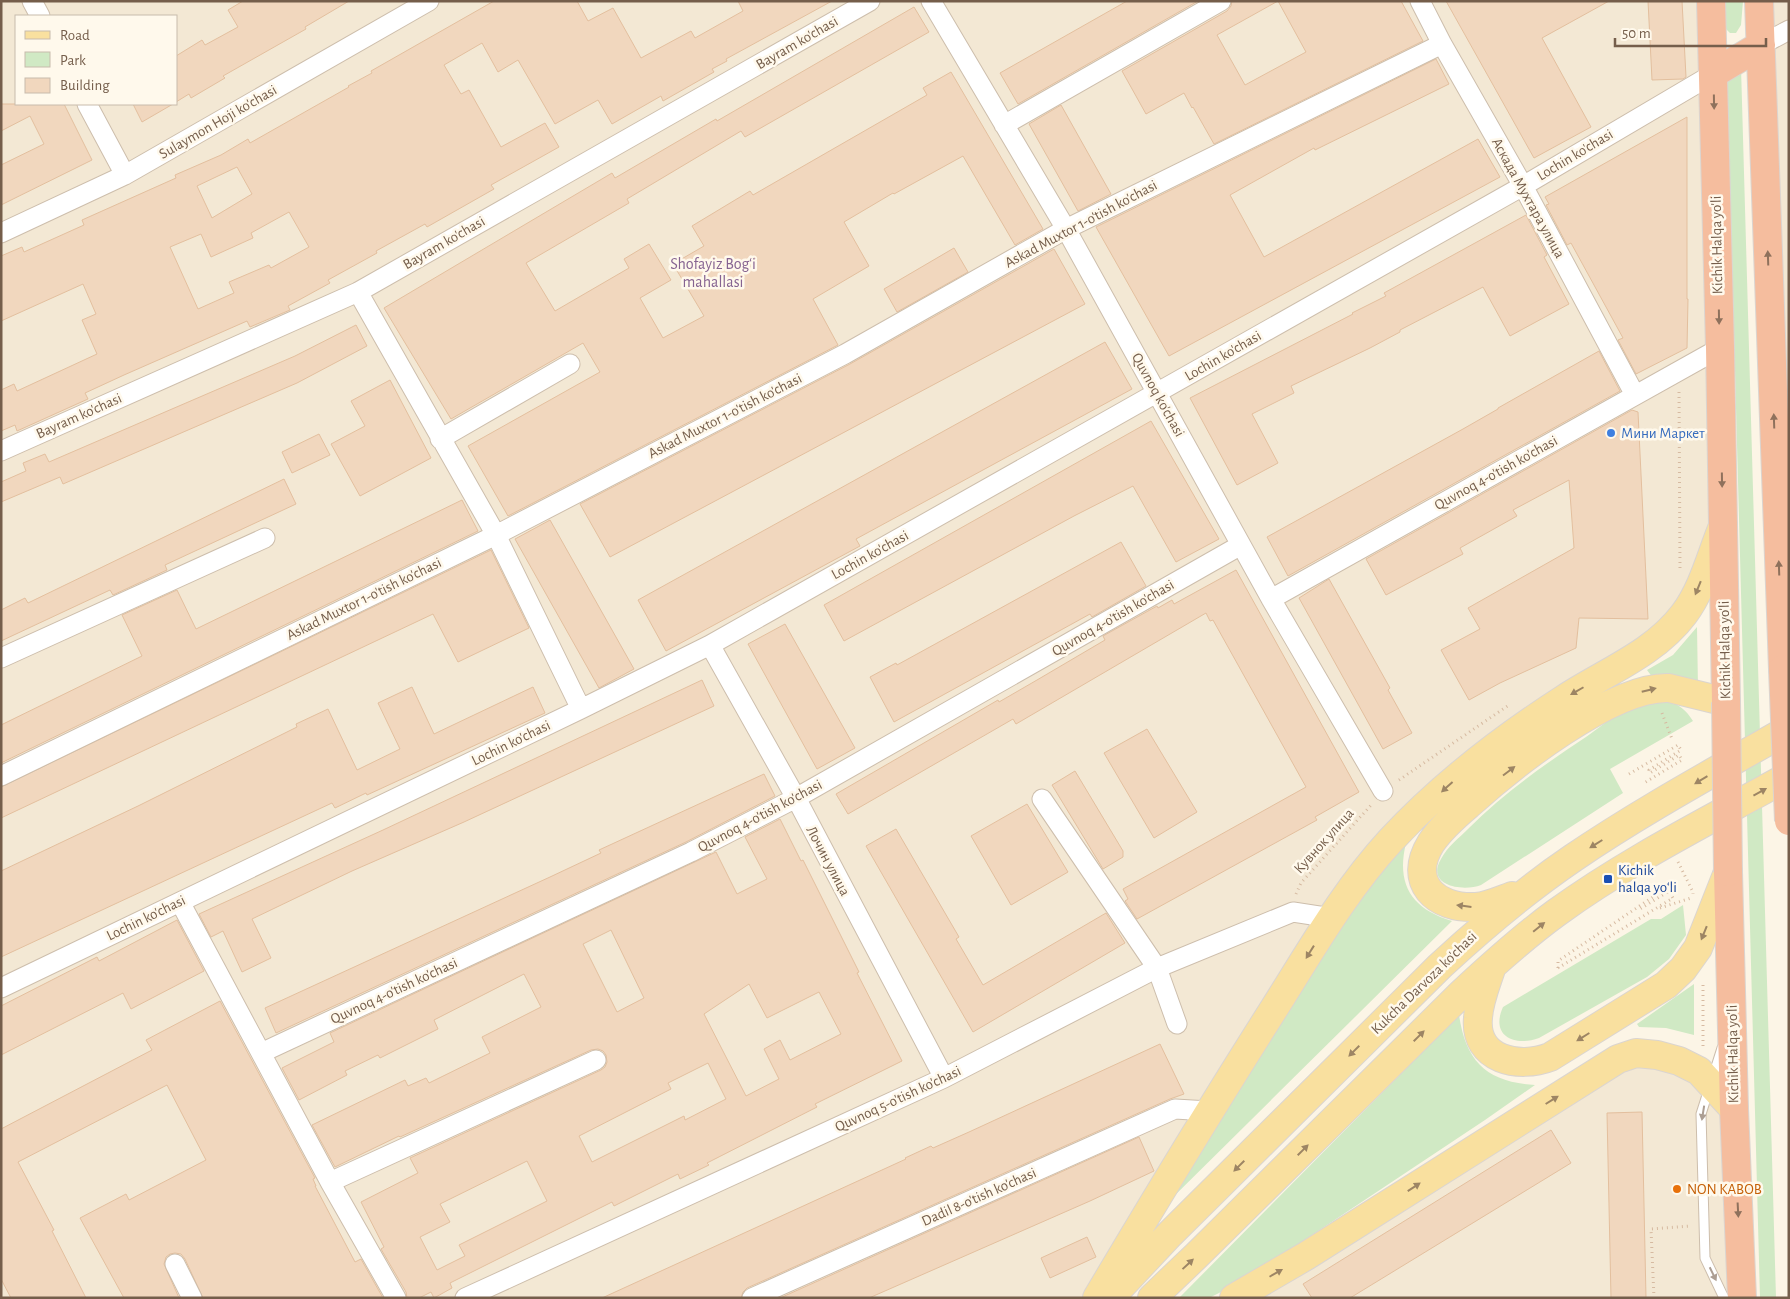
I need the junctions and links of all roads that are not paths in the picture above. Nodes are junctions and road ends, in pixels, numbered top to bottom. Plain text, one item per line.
1 (32, 1) edge
2 (429, 1) edge
3 (870, 1) edge
4 (931, 1) edge
5 (1221, 1) edge
6 (1420, 1) edge
7 (1712, 1) edge
8 (1760, 1) edge
9 (39, 15) edge
10 (1789, 30) edge
11 (1442, 44) junction
12 (1760, 46) junction
13 (1713, 74) junction
14 (88, 105) edge
15 (1004, 125) junction
16 (125, 175) junction
17 (1523, 186) junction
18 (1066, 229) junction
19 (1, 233) edge
20 (358, 292) junction
21 (1720, 348) junction
22 (570, 364) dead end
23 (1157, 394) junction
24 (1635, 395) junction
25 (440, 439) junction
26 (1, 450) edge
27 (1782, 475) edge
28 (1723, 526) junction
29 (496, 535) junction
30 (265, 538) dead end
31 (1241, 545) junction
32 (1271, 599) junction
33 (710, 645) junction
34 (1, 658) edge
35 (1786, 658) edge
36 (1726, 702) junction
37 (581, 709) junction
38 (1789, 729) edge
39 (1, 776) edge
40 (1789, 776) edge
41 (1384, 791) road end
42 (796, 798) junction
43 (1042, 799) dead end
44 (1789, 821) edge
45 (1728, 872) junction
46 (1528, 891) junction
47 (180, 902) junction
48 (1332, 918) junction
49 (1492, 966) junction
50 (1157, 968) junction
51 (1, 988) edge
52 (1733, 1017) junction
53 (1178, 1024) dead end
54 (261, 1053) junction
55 (596, 1060) dead end
56 (944, 1078) junction
57 (1711, 1083) junction
58 (1734, 1109) junction
59 (1209, 1111) junction
60 (330, 1182) junction
61 (175, 1264) dead end
62 (192, 1298) edge
63 (396, 1298) edge
64 (465, 1298) edge
65 (752, 1298) edge
66 (1097, 1298) edge
67 (1109, 1298) edge
68 (1152, 1298) edge
69 (1234, 1298) edge
70 (1724, 1298) edge
71 (1742, 1298) edge

1 - 9 street
2 - 16 street, Sulaymon Hoji ko'chasi
3 - 20 street, Bayram ko'chasi
4 - 15 street, Quvnoq ko'chasi
5 - 15 street
6 - 11 street, Аскада Мухтара улица
7 - 13 highway, Kichik Halqa yo'li
8 - 12 highway
10 - 12 street
11 - 17 street, Аскада Мухтара улица
11 - 18 street, Askad Muxtor 1-o'tish ko'chasi
12 - 13 highway
27 -> 12 highway
13 - 17 street, Lochin ko'chasi
13 -> 21 highway, Kichik Halqa yo'li
14 - 16 street
15 - 18 street, Quvnoq ko'chasi
16 - 19 street, Sulaymon Hoji ko'chasi
17 - 23 street, Lochin ko'chasi
17 - 24 street, Аскада Мухтара улица
18 - 23 street, Quvnoq ko'chasi
18 - 29 street, Askad Muxtor 1-o'tish ko'chasi
20 - 25 street
20 - 26 street, Bayram ko'chasi
21 - 24 street, Quvnoq 4-o'tish ko'chasi
21 -> 28 highway, Kichik Halqa yo'li
22 - 25 street
23 - 31 street, Quvnoq ko'chasi
23 - 33 street, Lochin ko'chasi
24 - 32 street, Quvnoq 4-o'tish ko'chasi
25 - 29 street
35 -> 27 highway
28 - 36 highway, Kichik Halqa yo'li
28 -> 48 main road
29 - 37 street
29 - 39 street, Askad Muxtor 1-o'tish ko'chasi
30 - 34 street
31 - 32 street, Quvnoq ko'chasi
31 - 42 street, Quvnoq 4-o'tish ko'chasi
32 - 41 street, Quvnoq ko'chasi
33 - 37 street, Lochin ko'chasi
33 - 42 street, Лочин улица
35 - 44 highway, bridge
36 - 45 highway, Kichik Halqa yo'li, bridge
46 -> 36 main road
37 - 47 street, Lochin ko'chasi
38 -> 46 main road, Kukcha Darvoza ko'chasi
49 -> 40 main road
42 - 54 street, Quvnoq 4-o'tish ko'chasi
42 - 56 street, Лочин улица
43 - 50 street
45 -> 49 main road
45 - 52 highway, Kichik Halqa yo'li
46 -> 67 main road, Kukcha Darvoza ko'chasi
47 - 51 street, Lochin ko'chasi
47 - 54 street
48 - 50 street, Quvnoq 5-o'tish ko'chasi
48 -> 59 main road
68 -> 49 main road
50 - 53 street
50 - 56 street, Quvnoq 5-o'tish ko'chasi
52 - 57 lane
52 - 58 highway, Kichik Halqa yo'li
54 - 60 street
55 - 60 street
56 - 64 street, Quvnoq 5-o'tish ko'chasi
57 - 58 main road
69 -> 57 main road
57 -> 70 lane
58 -> 71 highway, Kichik Halqa yo'li
59 - 65 street, Dadil 8-o'tish ko'chasi
59 - 66 main road
60 - 63 street
61 - 62 street

